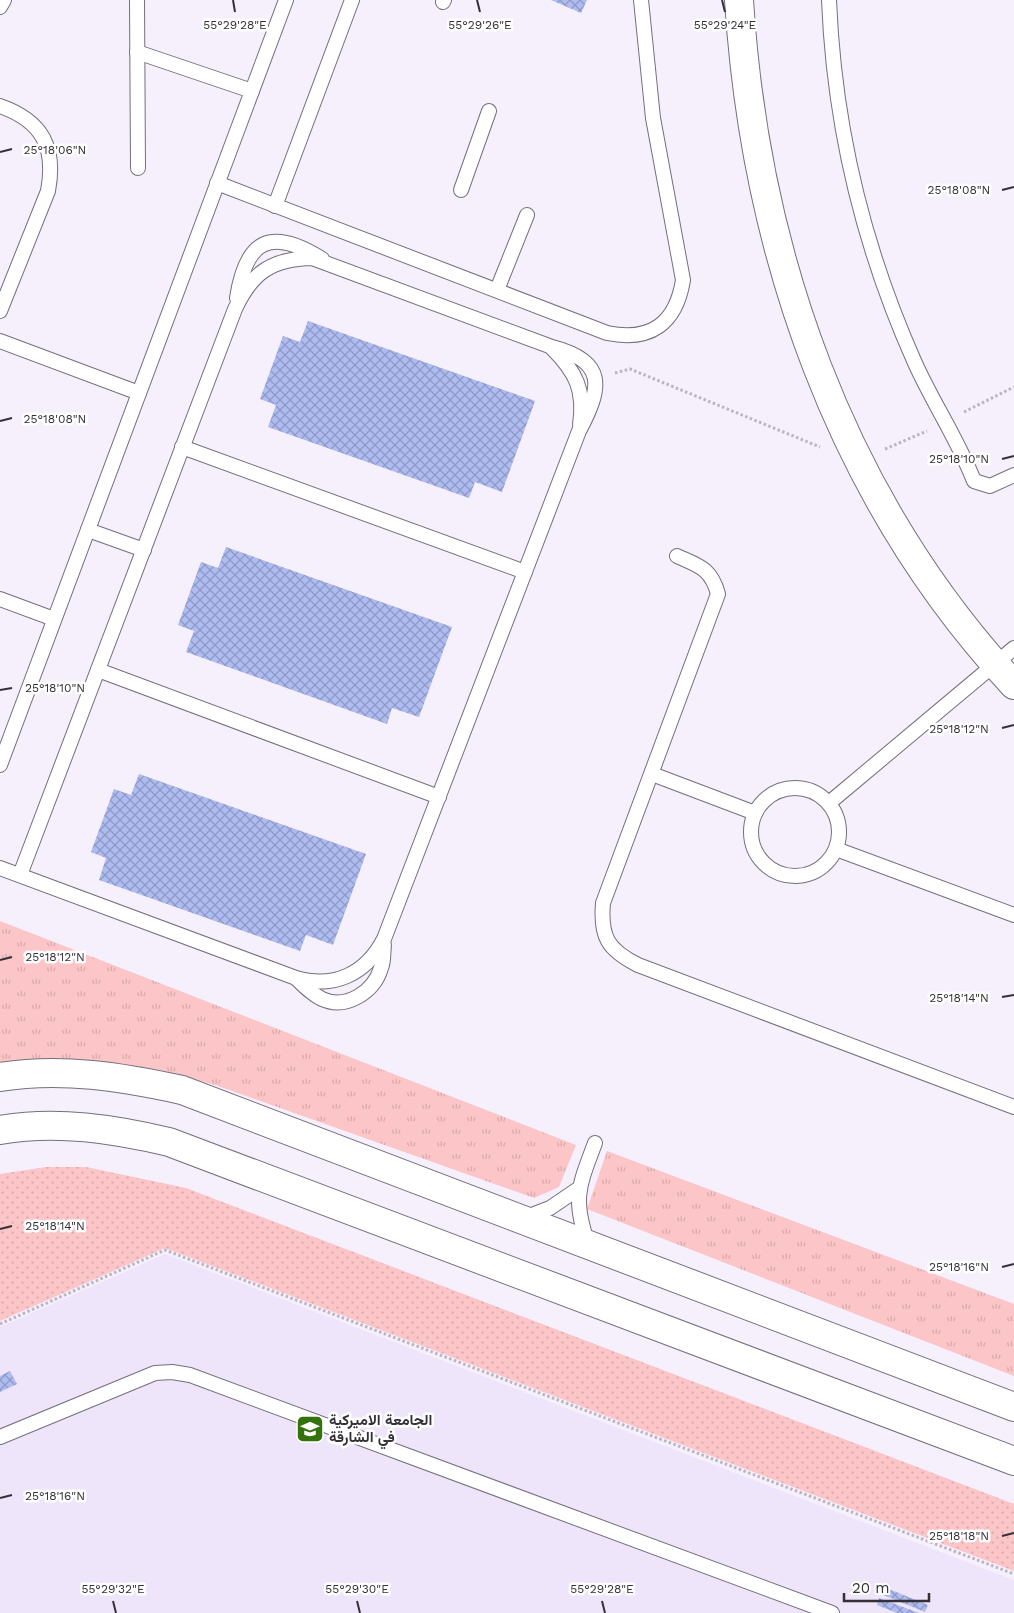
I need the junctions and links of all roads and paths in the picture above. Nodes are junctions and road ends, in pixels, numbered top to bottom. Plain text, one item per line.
1 (4, 0) edge
2 (137, 0) edge
3 (286, 0) edge
4 (352, 0) edge
5 (641, 0) edge
6 (738, 0) edge
7 (830, 0) edge
8 (0, 6) edge
9 (138, 52) junction
10 (252, 91) junction
11 (0, 106) edge
12 (489, 111) dead end
13 (138, 168) dead end
14 (217, 183) junction
15 (462, 190) dead end
16 (275, 206) junction
17 (527, 215) dead end
18 (330, 264) junction
19 (497, 290) junction
20 (235, 309) junction
21 (0, 311) edge
22 (0, 341) edge
23 (139, 393) junction
24 (182, 447) junction
25 (1014, 475) edge
26 (88, 530) junction
27 (144, 550) junction
28 (677, 556) dead end
29 (525, 572) junction
30 (0, 599) edge
31 (54, 619) junction
32 (1004, 656) edge
33 (98, 670) junction
34 (1014, 685) edge
35 (0, 765) edge
36 (652, 774) junction
37 (439, 796) junction
38 (829, 803) junction
39 (755, 813) junction
40 (836, 849) junction
41 (0, 868) edge
42 (20, 875) junction
43 (1014, 914) edge
44 (384, 939) junction
45 (296, 978) junction
46 (0, 1077) edge
47 (1014, 1107) edge
48 (0, 1130) edge
49 (595, 1143) dead end
50 (578, 1189) junction
51 (519, 1220) junction
52 (589, 1247) junction
53 (0, 1324) edge
54 (1014, 1407) edge
55 (0, 1437) edge
56 (1014, 1461) edge
57 (1014, 1574) edge
58 (832, 1613) edge

1 - 8 lane
2 - 9 lane
3 - 10 lane
4 - 16 lane
5 - 19 lane
6 - 32 street
7 - 25 lane
9 - 10 lane
9 - 13 lane
10 - 14 lane
11 - 21 lane
12 - 15 lane
14 - 16 lane
14 - 23 lane
16 - 19 lane
17 - 19 lane
18 - 20 lane
18 - 20 lane
18 - 29 lane
20 - 24 lane
22 - 23 lane
23 - 26 lane
24 - 27 lane
24 - 29 lane
26 - 27 lane
26 - 31 lane
27 - 33 lane
28 - 36 lane
29 - 37 lane
30 - 31 lane
31 - 35 lane
32 - 34 street
32 - 38 lane
33 - 37 lane
33 - 42 lane
36 - 39 lane
36 - 47 lane
37 - 44 lane
38 - 39 lane
38 - 40 lane
39 - 40 lane
40 - 43 lane
41 - 42 lane
42 - 45 lane
44 - 45 lane
44 - 45 lane
46 - 51 street
48 - 56 street
49 - 50 lane
50 - 51 lane
50 - 52 lane
51 - 52 street
52 - 54 street
53 - 57 path
55 - 58 lane

